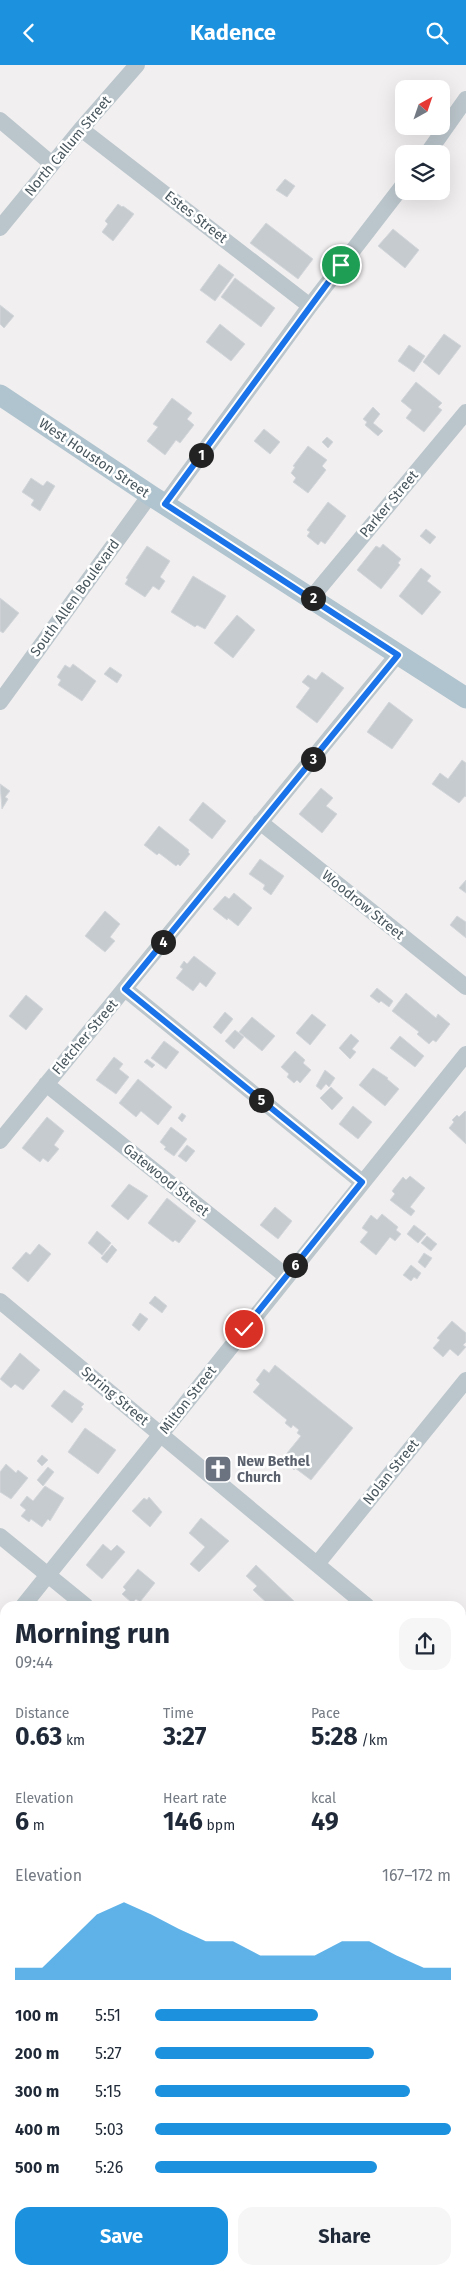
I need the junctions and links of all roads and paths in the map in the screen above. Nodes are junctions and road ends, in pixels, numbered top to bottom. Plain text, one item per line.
1 (137, 65) edge
2 (462, 106) edge
3 (0, 120) edge
4 (81, 129) junction
5 (434, 145) edge
6 (52, 164) junction
7 (395, 195) edge
8 (0, 228) edge
9 (310, 306) junction
10 (0, 395) edge
11 (466, 411) edge
12 (157, 499) junction
13 (312, 597) junction
14 (398, 655) junction
15 (466, 698) edge
16 (0, 702) edge
17 (260, 822) junction
18 (466, 987) edge
19 (125, 989) junction
20 (466, 1054) edge
21 (46, 1084) junction
22 (0, 1141) edge
23 (362, 1182) junction
24 (286, 1276) junction
25 (0, 1301) edge
26 (466, 1380) edge
27 (161, 1434) junction
28 (0, 1536) edge
29 (317, 1564) junction
30 (48, 1575) junction
31 (27, 1601) edge
32 (80, 1601) edge
33 (361, 1601) edge

1 - 4 street, North Callum Street
2 - 5 street
3 - 6 street
4 - 6 street, North Callum Street
4 - 9 street, Estes Street
6 - 8 street, North Callum Street
7 - 9 street, South Allen Boulevard
9 - 12 street, South Allen Boulevard
10 - 12 main road, West Houston Street
11 - 13 street, Parker Street
12 - 13 main road, West Houston Street
12 - 16 street, South Allen Boulevard
13 - 14 main road, West Houston Street
14 - 15 main road, West Houston Street
14 - 17 street, Fletcher Street
17 - 18 street, Woodrow Street
17 - 19 street, Fletcher Street
19 - 21 street, Fletcher Street
19 - 23 street
20 - 23 street, Milton Street
21 - 22 street, Fletcher Street
21 - 24 street, Gatewood Street
23 - 24 street, Milton Street
24 - 27 street, Milton Street
25 - 27 street, Spring Street
26 - 29 street, Nolan Street
27 - 29 street, Spring Street
27 - 30 street, Milton Street
28 - 30 street
29 - 33 street, Spring Street
30 - 31 street, Milton Street
30 - 32 street

